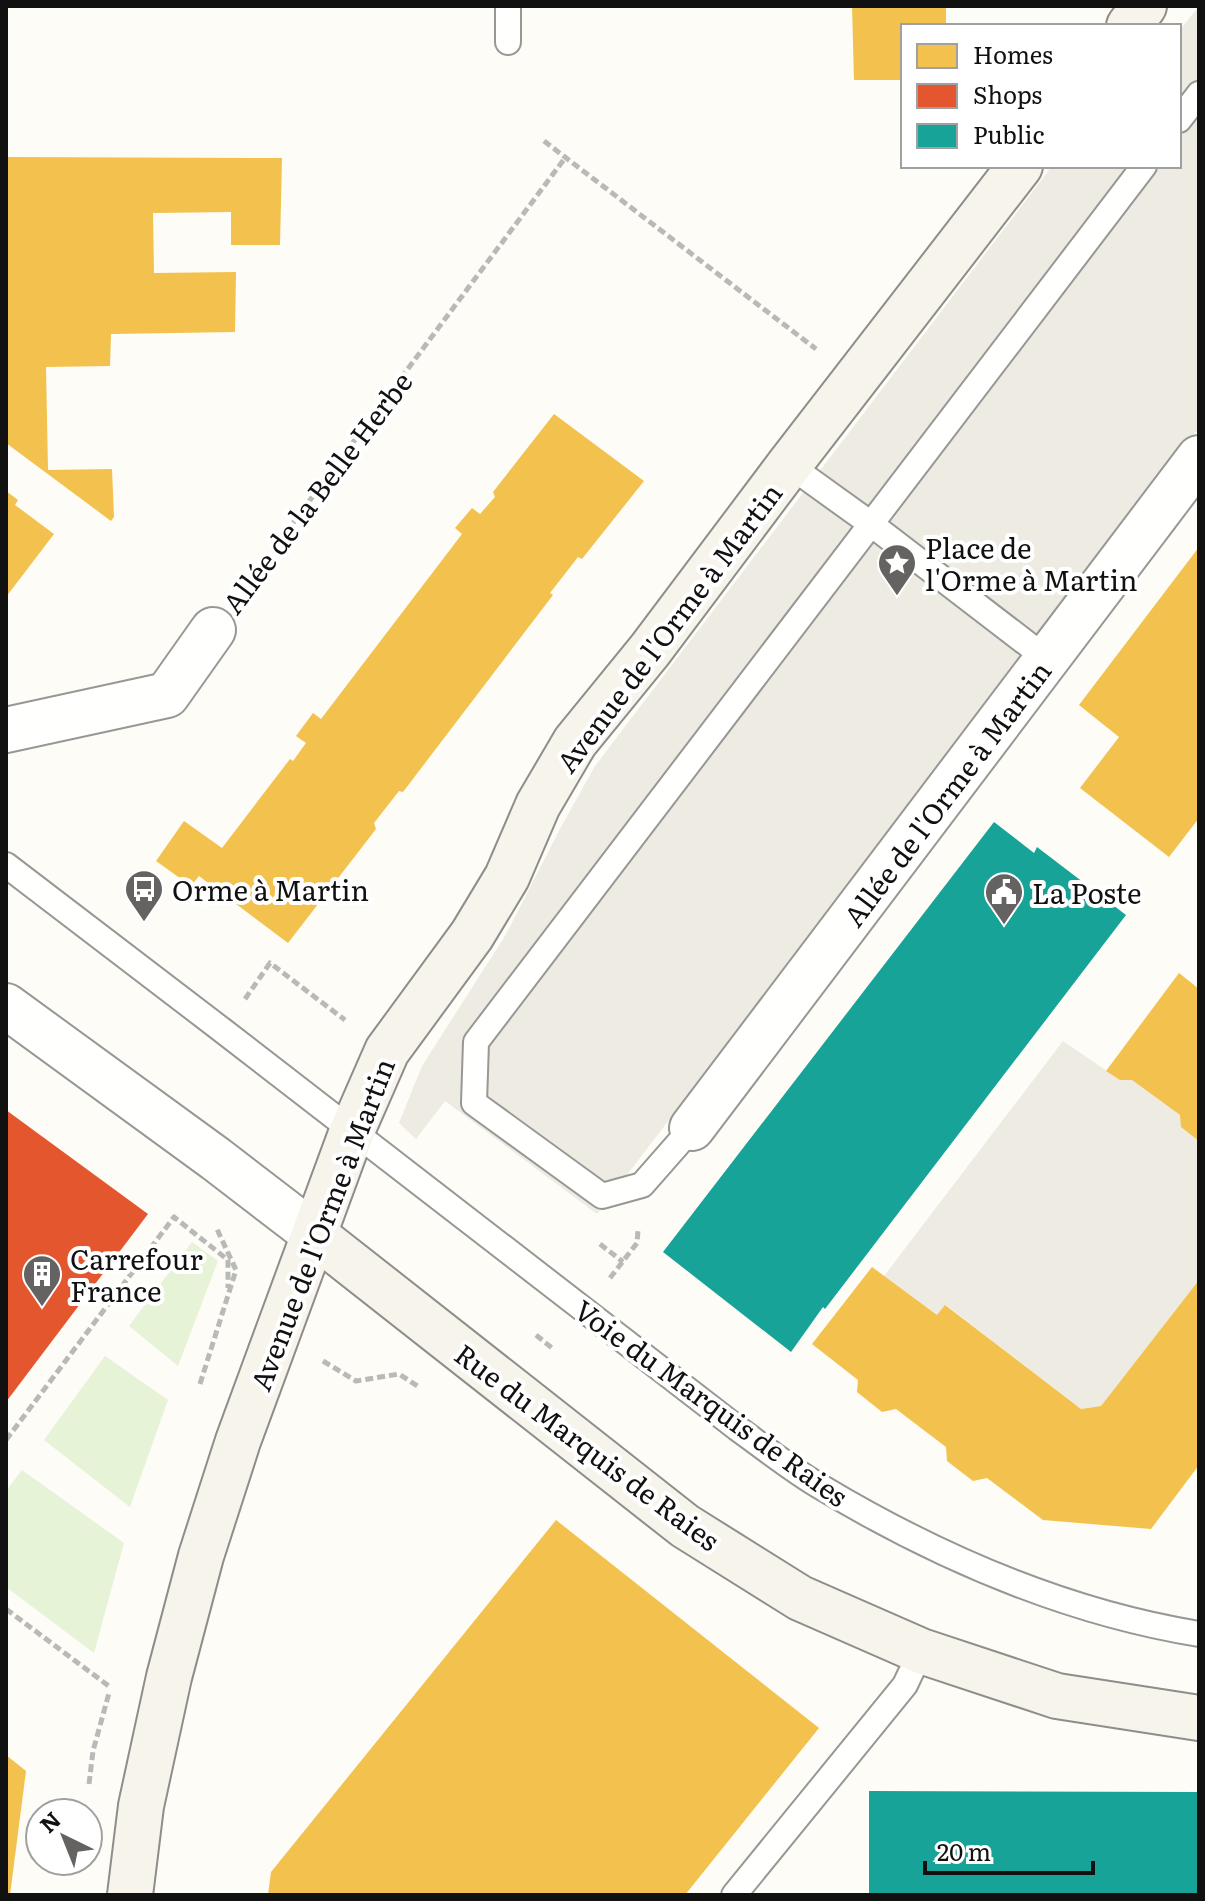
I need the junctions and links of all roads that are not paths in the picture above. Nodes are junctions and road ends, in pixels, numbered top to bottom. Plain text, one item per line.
1 (508, 6) edge
2 (1144, 6) edge
3 (1130, 24) edge
4 (508, 42) dead end
5 (1199, 94) edge
6 (1181, 117) edge
7 (1018, 168) edge
8 (1142, 168) edge
9 (1199, 458) edge
10 (789, 465) junction
11 (871, 524) junction
12 (213, 630) road end
13 (1047, 659) junction
14 (6, 730) edge
15 (6, 865) edge
16 (6, 1006) edge
17 (692, 1128) joint
18 (352, 1131) junction
19 (315, 1235) junction
20 (1199, 1634) edge
21 (921, 1651) junction
22 (1199, 1718) edge
23 (130, 1895) edge
24 (734, 1895) edge

1 - 4 lane
2 - 3 main road
5 - 6 lane
7 - 10 main road, Avenue de l'Orme à Martin
8 - 11 lane
9 - 13 street, Allée de l'Orme à Martin
10 - 11 lane
10 - 18 main road, Avenue de l'Orme à Martin
11 - 13 lane
11 - 17 lane
12 - 14 street, Allée de la Belle Herbe
13 - 17 street, Allée de l'Orme à Martin
15 - 18 lane, Voie du Marquis de Raies
16 - 19 street
18 - 19 main road, Avenue de l'Orme à Martin
18 - 20 lane, Voie du Marquis de Raies
19 - 21 main road, Rue du Marquis de Raies
19 - 23 main road, Avenue de l'Orme à Martin
21 - 22 main road, Rue du Marquis de Raies
21 - 24 lane

